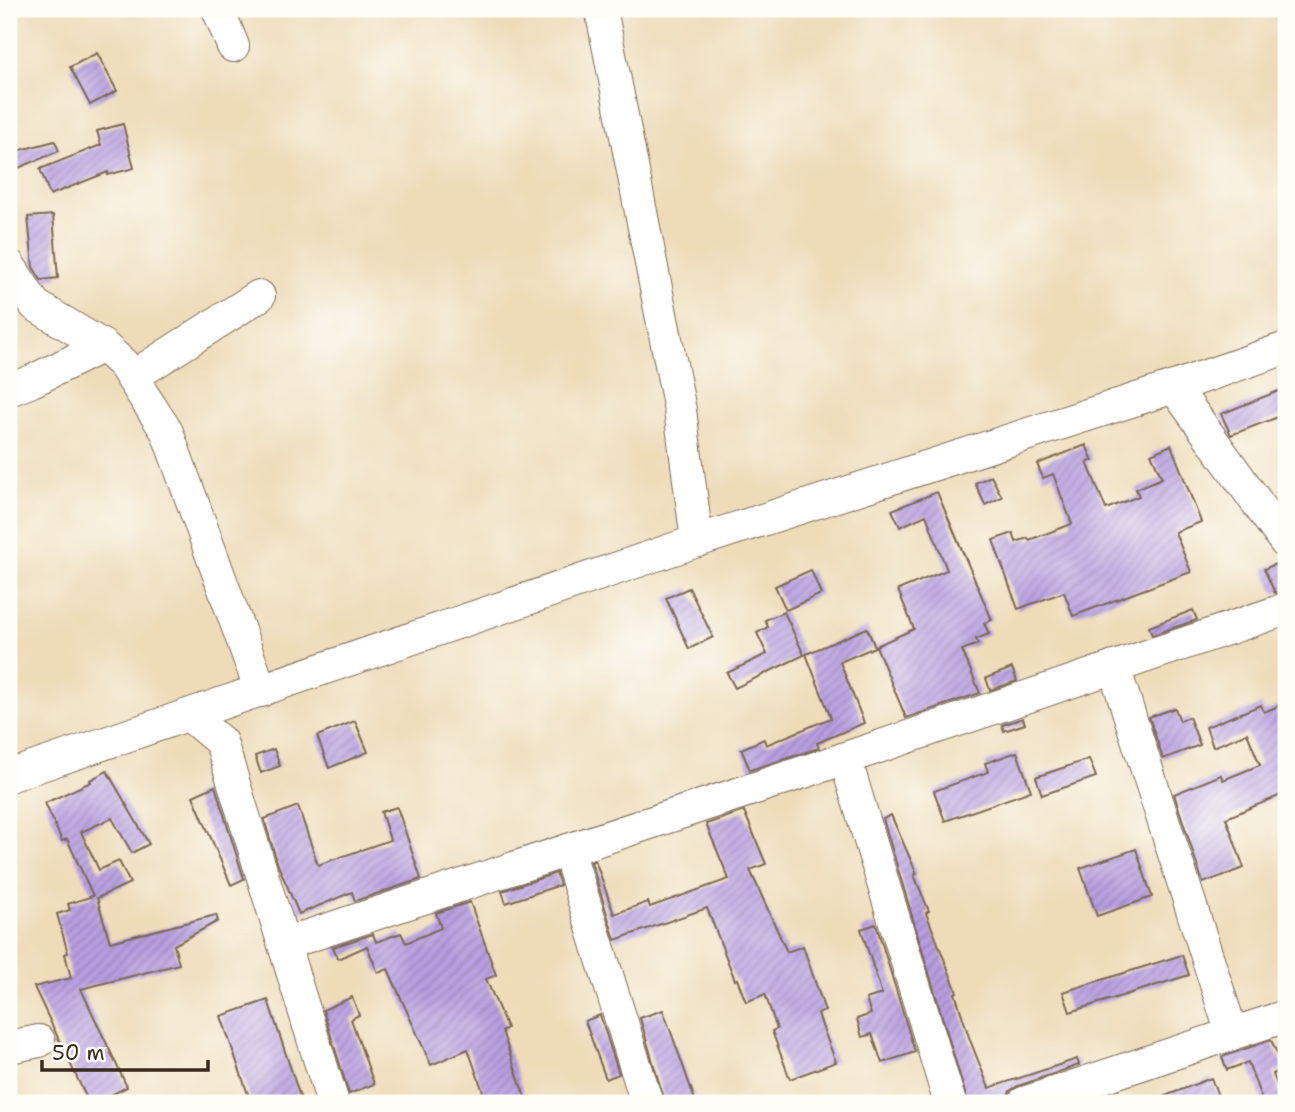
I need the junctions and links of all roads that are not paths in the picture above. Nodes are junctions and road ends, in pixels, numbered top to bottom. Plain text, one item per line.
1 (218, 9) edge
2 (601, 9) edge
3 (233, 46) dead end
4 (9, 265) edge
5 (259, 296) dead end
6 (103, 346) junction
7 (1286, 348) edge
8 (132, 377) junction
9 (1174, 387) junction
10 (9, 390) edge
11 (697, 541) junction
12 (1286, 543) edge
13 (1286, 609) edge
14 (1114, 667) junction
15 (261, 691) junction
16 (189, 715) junction
17 (845, 758) junction
18 (9, 776) edge
19 (568, 850) junction
20 (284, 944) junction
21 (1286, 1016) edge
22 (1232, 1034) junction
23 (39, 1041) dead end
24 (9, 1047) edge
25 (333, 1103) edge
26 (647, 1103) edge
27 (950, 1103) edge
28 (1024, 1103) edge

1 - 3 street
2 - 11 street
4 - 6 street
5 - 8 street
6 - 8 street
6 - 10 street
7 - 9 street
8 - 15 street
9 - 11 street
9 - 12 street
11 - 15 street
13 - 14 street
14 - 17 street
14 - 22 street
15 - 16 street
16 - 18 street
16 - 20 street
17 - 19 street
17 - 27 street
19 - 20 street
19 - 26 street
20 - 25 street
21 - 22 street
22 - 28 street
23 - 24 street

